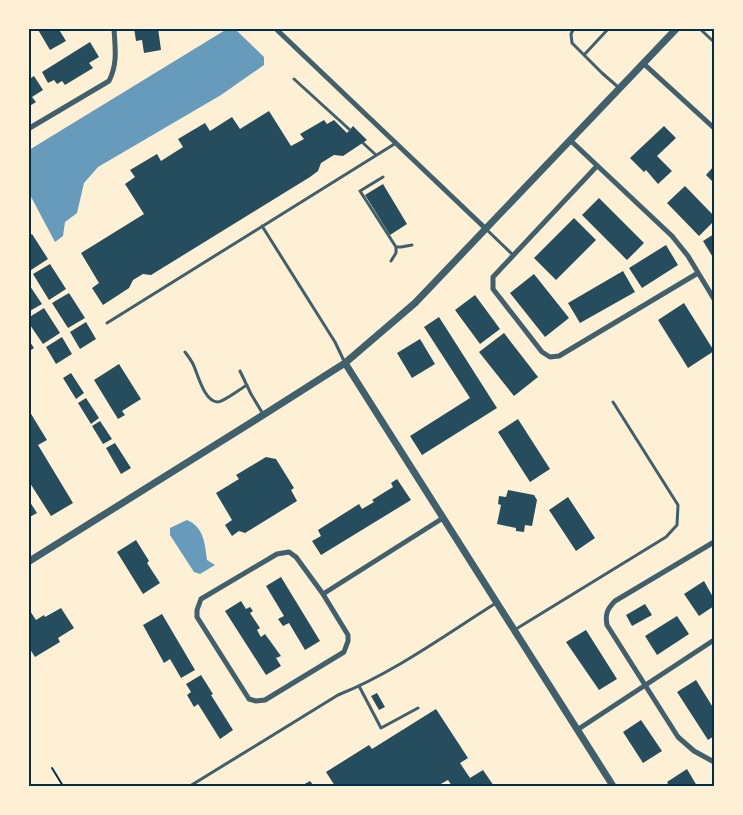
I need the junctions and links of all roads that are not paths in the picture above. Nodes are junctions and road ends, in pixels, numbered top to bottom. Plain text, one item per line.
1 (114, 28) edge
2 (275, 28) edge
3 (574, 28) edge
4 (609, 28) edge
5 (677, 28) edge
6 (699, 28) edge
7 (714, 42) edge
8 (584, 55) junction
9 (644, 64) junction
10 (294, 79) dead end
11 (620, 88) junction
12 (714, 128) edge
13 (28, 129) edge
14 (350, 130) dead end
15 (570, 140) junction
16 (363, 143) dead end
17 (396, 143) junction
18 (376, 155) junction
19 (597, 166) junction
20 (383, 177) dead end
21 (262, 226) junction
22 (486, 230) junction
23 (412, 245) dead end
24 (396, 247) junction
25 (513, 255) junction
26 (391, 261) dead end
27 (698, 273) junction
28 (714, 299) edge
29 (107, 323) dead end
30 (185, 352) dead end
31 (345, 363) junction
32 (240, 371) dead end
33 (247, 385) junction
34 (613, 402) dead end
35 (264, 415) junction
36 (442, 518) junction
37 (714, 542) edge
38 (28, 562) edge
39 (323, 594) junction
40 (496, 603) junction
41 (514, 631) junction
42 (714, 640) edge
43 (645, 684) junction
44 (359, 686) junction
45 (418, 708) dead end
46 (577, 730) junction
47 (714, 762) edge
48 (190, 786) edge
49 (613, 786) edge

1 - 13 street
2 - 17 street
3 - 8 lane
4 - 8 lane
5 - 9 street
6 - 7 lane
8 - 11 lane
9 - 11 street
9 - 12 street
10 - 14 lane
11 - 15 street
15 - 19 street
15 - 22 street
16 - 18 lane
17 - 18 lane
17 - 22 street
18 - 21 lane
19 - 25 street
19 - 27 street
20 - 24 lane
21 - 29 lane
21 - 31 lane
22 - 25 lane
22 - 31 street
23 - 24 lane
24 - 26 lane
25 - 27 street
27 - 28 street
30 - 33 lane
31 - 35 street
31 - 36 street
32 - 33 lane
33 - 35 lane
34 - 41 lane
35 - 38 street
36 - 39 street
36 - 40 street
37 - 43 street
39 - 39 street
40 - 41 street
40 - 44 lane
41 - 46 street
42 - 43 street
43 - 46 street
43 - 47 street
44 - 45 lane
44 - 48 lane
46 - 49 street

